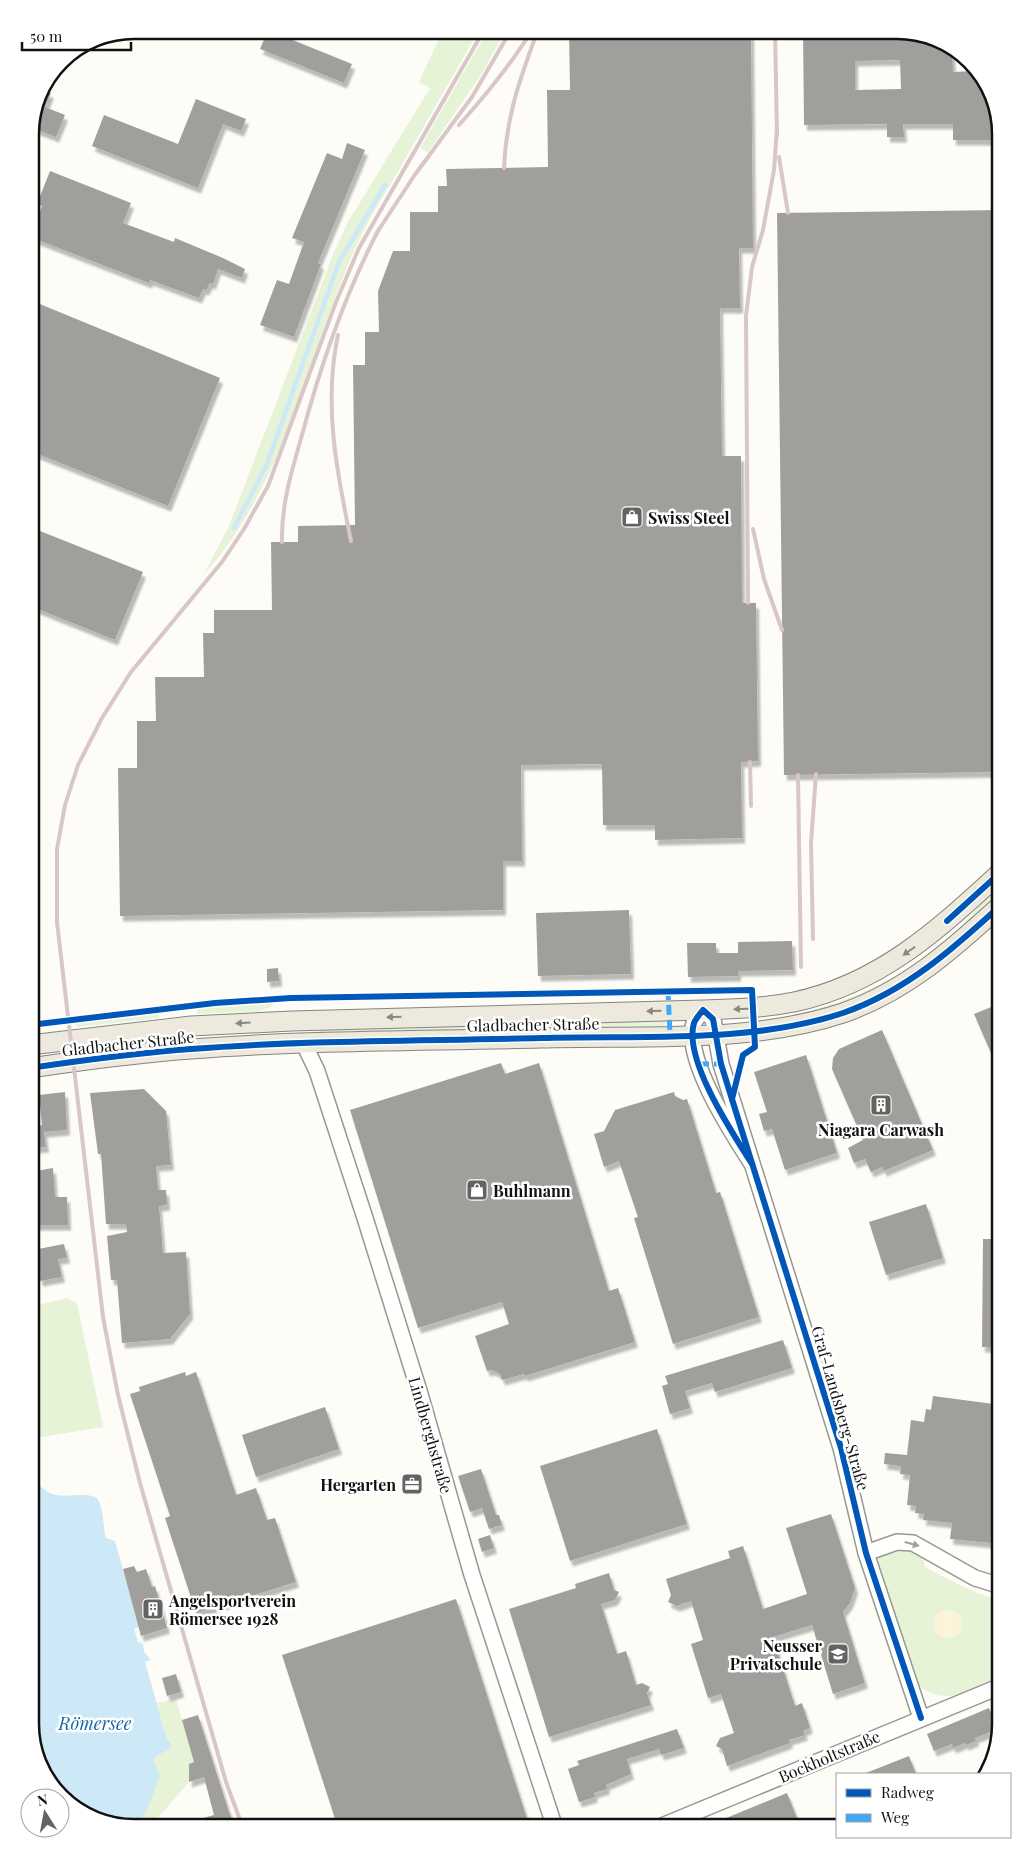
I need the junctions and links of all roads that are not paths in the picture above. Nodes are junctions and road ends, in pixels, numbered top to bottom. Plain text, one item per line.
1 (992, 880) edge
2 (992, 913) edge
3 (703, 1010) junction
4 (292, 1020) junction
5 (717, 1034) junction
6 (692, 1035) junction
7 (39, 1044) edge
8 (304, 1044) junction
9 (39, 1067) edge
10 (752, 1164) junction
11 (866, 1553) junction
12 (992, 1583) edge
13 (992, 1690) edge
14 (921, 1718) junction
15 (552, 1819) edge
16 (679, 1819) edge

1 -> 3 main road, Gladbacher Straße
2 - 5 main road, Gladbacher Straße
3 -> 4 main road, Gladbacher Straße
3 - 5 street, Graf-Landsberg-Straße
3 - 6 street
4 -> 7 main road, Gladbacher Straße
4 - 8 main road
5 - 6 main road, Gladbacher Straße
5 - 10 street, Graf-Landsberg-Straße
6 - 8 main road, Gladbacher Straße
6 - 10 street, Graf-Landsberg-Straße
8 - 9 main road, Gladbacher Straße
8 - 15 street, Lindberghstraße
10 - 11 street, Graf-Landsberg-Straße
11 -> 12 street
11 - 14 street, Graf-Landsberg-Straße
13 - 14 street, Bockholtstraße
14 - 16 street, Bockholtstraße

